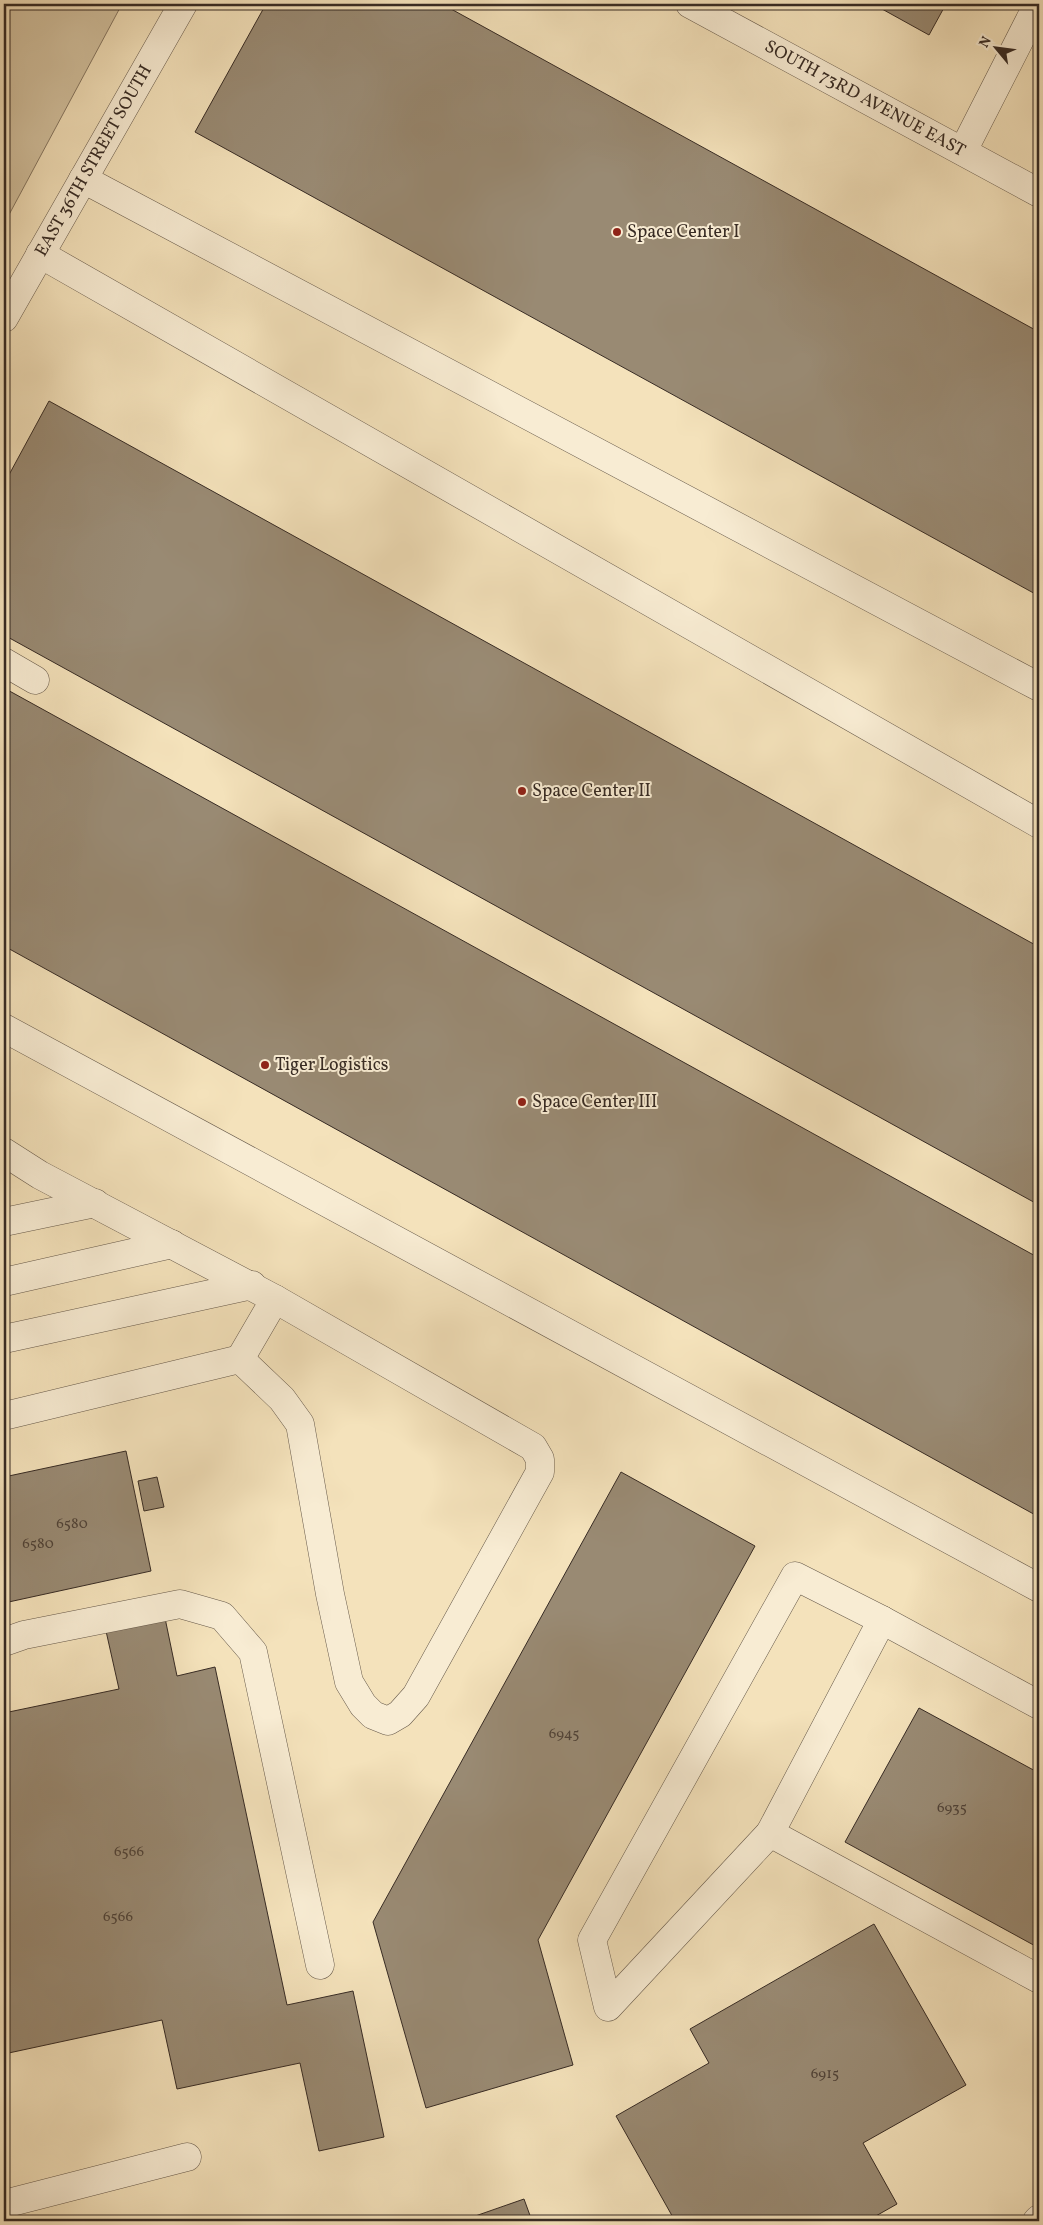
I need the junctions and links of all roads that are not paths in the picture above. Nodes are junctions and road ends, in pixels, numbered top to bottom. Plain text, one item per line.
1 (183, 4) edge
2 (690, 4) edge
3 (1038, 4) edge
4 (963, 151) junction
5 (83, 179) junction
6 (1039, 193) edge
7 (40, 254) junction
8 (4, 318) edge
9 (4, 662) edge
10 (35, 680) dead end
11 (1039, 687) edge
12 (1039, 824) edge
13 (4, 1028) edge
14 (4, 1152) edge
15 (95, 1204) junction
16 (4, 1222) edge
17 (172, 1244) junction
18 (4, 1282) edge
19 (252, 1285) junction
20 (275, 1299) junction
21 (4, 1339) edge
22 (240, 1359) junction
23 (4, 1416) edge
24 (1039, 1588) edge
25 (882, 1620) junction
26 (4, 1642) edge
27 (1039, 1705) edge
28 (770, 1833) junction
29 (320, 1965) dead end
30 (1039, 1979) edge
31 (187, 2157) dead end
32 (4, 2204) edge

1 - 5 street, EAST 36TH STREET SOUTH
2 - 4 street, SOUTH 73RD AVENUE EAST
3 - 4 street
4 - 6 street, SOUTH 73RD AVENUE EAST
5 - 7 street, EAST 36TH STREET SOUTH
5 - 11 street
7 - 8 street, EAST 36TH STREET SOUTH
7 - 12 street
9 - 10 street
13 - 24 street
14 - 15 street
15 - 16 street
15 - 17 street
17 - 18 street
17 - 19 street
19 - 20 street
19 - 21 street
20 - 22 street
20 - 22 street
22 - 23 street
25 - 27 street
25 - 28 street
25 - 28 street
26 - 29 street
28 - 30 street
31 - 32 street

